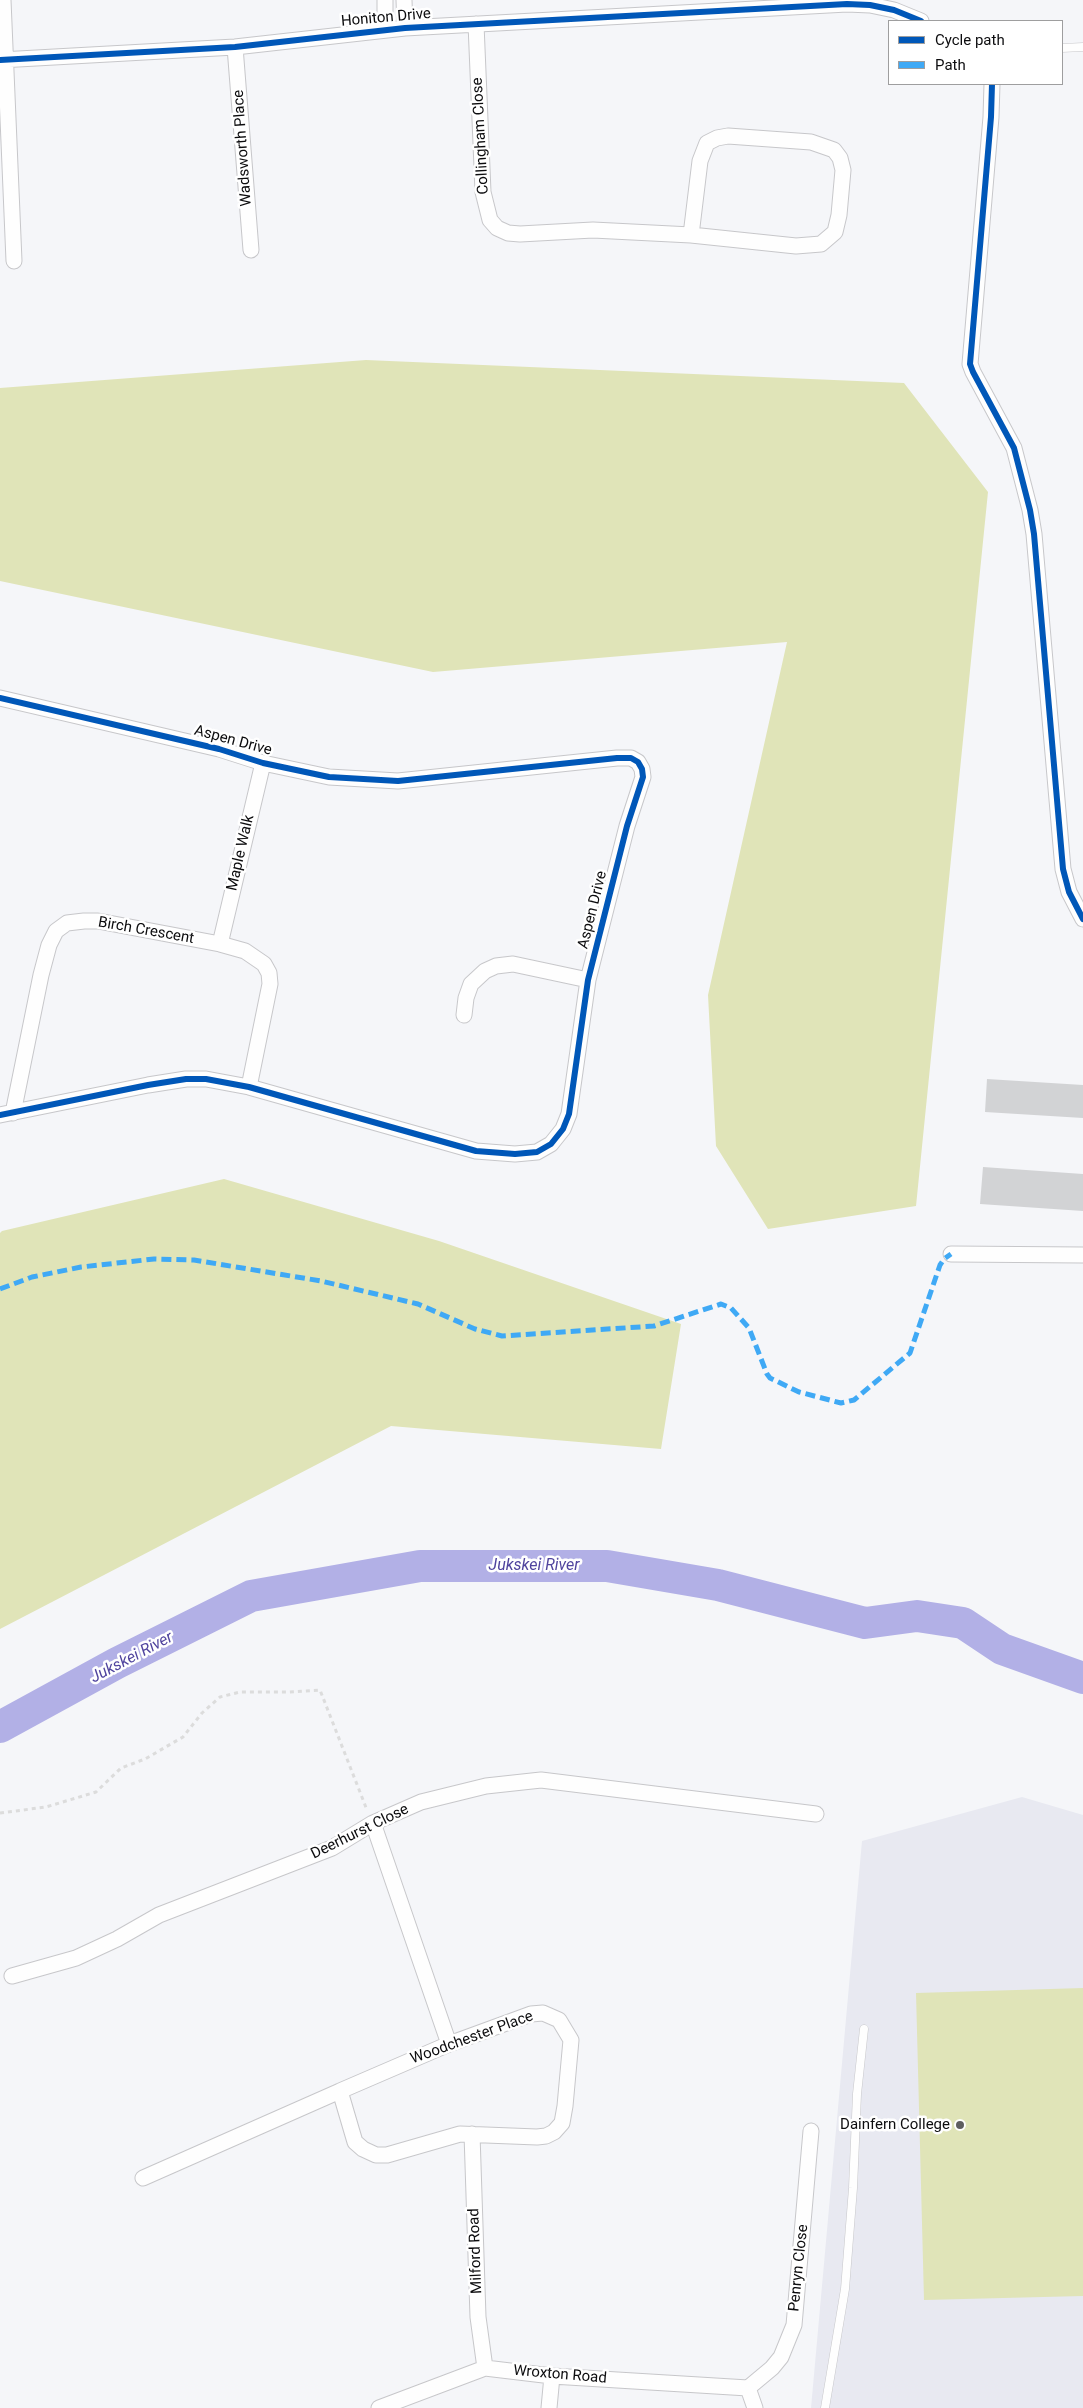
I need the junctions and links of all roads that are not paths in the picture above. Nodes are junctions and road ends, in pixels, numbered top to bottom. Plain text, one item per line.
1 (3, 0) edge
2 (385, 0) edge
3 (404, 0) edge
4 (919, 20) edge
5 (476, 24) junction
6 (405, 28) junction
7 (385, 30) junction
8 (235, 46) junction
9 (1083, 47) edge
10 (1063, 48) edge
11 (3, 60) edge
12 (992, 85) edge
13 (691, 235) junction
14 (251, 250) dead end
15 (14, 261) dead end
16 (0, 698) edge
17 (263, 763) junction
18 (1083, 919) edge
19 (220, 944) junction
20 (588, 980) junction
21 (464, 1015) dead end
22 (249, 1087) junction
23 (6, 1114) edge
24 (951, 1254) dead end
25 (1083, 1255) edge
26 (816, 1814) dead end
27 (372, 1823) junction
28 (12, 1976) dead end
29 (864, 2029) dead end
30 (449, 2044) junction
31 (340, 2091) junction
32 (812, 2131) dead end
33 (472, 2134) junction
34 (143, 2178) dead end
35 (485, 2368) junction
36 (552, 2376) junction
37 (748, 2388) junction
38 (412, 2402) edge
39 (379, 2408) edge
40 (549, 2408) edge
41 (755, 2408) edge
42 (825, 2408) edge

1 - 11 street
2 - 7 street
3 - 6 street
4 - 5 street, Honiton Drive
5 - 6 street, Honiton Drive
5 - 13 street, Collingham Close
6 - 7 street, Honiton Drive
7 - 8 street, Honiton Drive
8 - 11 street, Honiton Drive
8 - 14 street, Wadsworth Place
9 - 10 lane
11 - 15 street
12 - 18 street
13 - 13 street, Collingham Close
16 - 17 street, Aspen Drive
17 - 19 street, Maple Walk
17 - 20 street, Aspen Drive
19 - 22 street, Birch Crescent
19 - 23 street, Birch Crescent
20 - 21 street
20 - 22 street, Aspen Drive
22 - 23 street, Aspen Drive
24 - 25 street
26 - 27 street, Deerhurst Close
27 - 28 street, Deerhurst Close
27 - 30 street
29 - 42 lane
30 - 31 street, Woodchester Place
30 - 33 street, Woodchester Place
31 - 33 street, Woodchester Place
31 - 34 street, Woodchester Place
32 - 37 street, Penryn Close
33 - 35 street, Milford Road
35 - 36 street, Wroxton Road
35 - 38 street, Wroxton Road
36 - 37 street, Wroxton Road
36 - 40 street
37 - 41 street
38 - 39 street, Wroxton Road

